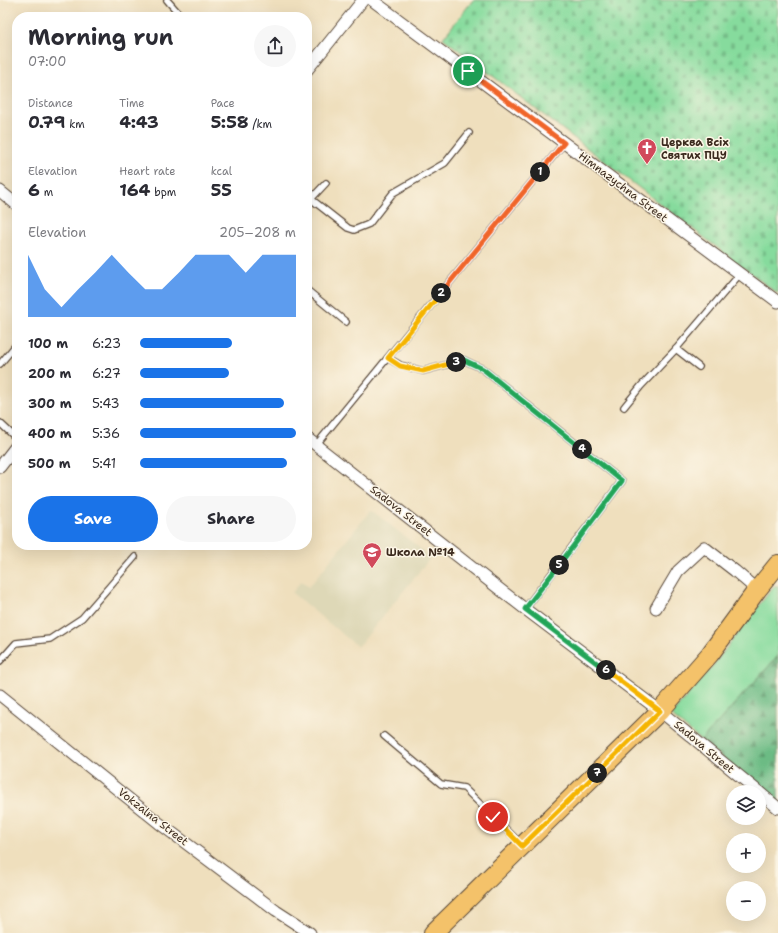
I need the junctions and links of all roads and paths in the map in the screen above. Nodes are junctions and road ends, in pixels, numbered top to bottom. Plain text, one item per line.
1 (167, 0) edge
2 (363, 0) edge
3 (372, 0) edge
4 (178, 12) edge
5 (312, 64) edge
6 (469, 133) dead end
7 (564, 143) junction
8 (326, 183) dead end
9 (0, 191) edge
10 (312, 196) edge
11 (12, 201) edge
12 (312, 201) edge
13 (740, 274) junction
14 (312, 294) edge
15 (778, 302) edge
16 (346, 322) dead end
17 (676, 349) junction
18 (12, 350) edge
19 (388, 358) junction
20 (0, 364) edge
21 (699, 367) dead end
22 (624, 407) dead end
23 (0, 423) edge
24 (12, 434) edge
25 (312, 441) edge
26 (312, 443) edge
27 (12, 451) edge
28 (0, 467) edge
29 (135, 557) dead end
30 (778, 564) edge
31 (758, 590) junction
32 (656, 608) dead end
33 (525, 609) junction
34 (0, 661) edge
35 (0, 695) edge
36 (660, 711) junction
37 (384, 736) dead end
38 (750, 785) edge
39 (766, 798) edge
40 (778, 808) edge
41 (522, 846) junction
42 (310, 933) edge
43 (433, 933) edge

1 - 4 lane
2 - 5 street
3 - 7 street, Himnazychna Street
6 - 12 lane
7 - 13 street, Himnazychna Street
7 - 19 lane
8 - 10 lane
9 - 11 street
13 - 15 street, Himnazychna Street
13 - 17 lane
14 - 16 lane
17 - 21 lane
17 - 22 lane
18 - 20 lane
19 - 25 lane
19 - 33 lane
23 - 24 lane
26 - 33 street, Sadova Street
27 - 28 street
29 - 34 lane
30 - 31 main road
31 - 32 street
31 - 36 main road
33 - 36 street, Sadova Street
35 - 42 street, Vokzalna Street
36 - 38 street, Sadova Street
36 - 41 main road
37 - 41 lane
39 - 40 street, Sadova Street
41 - 43 main road

